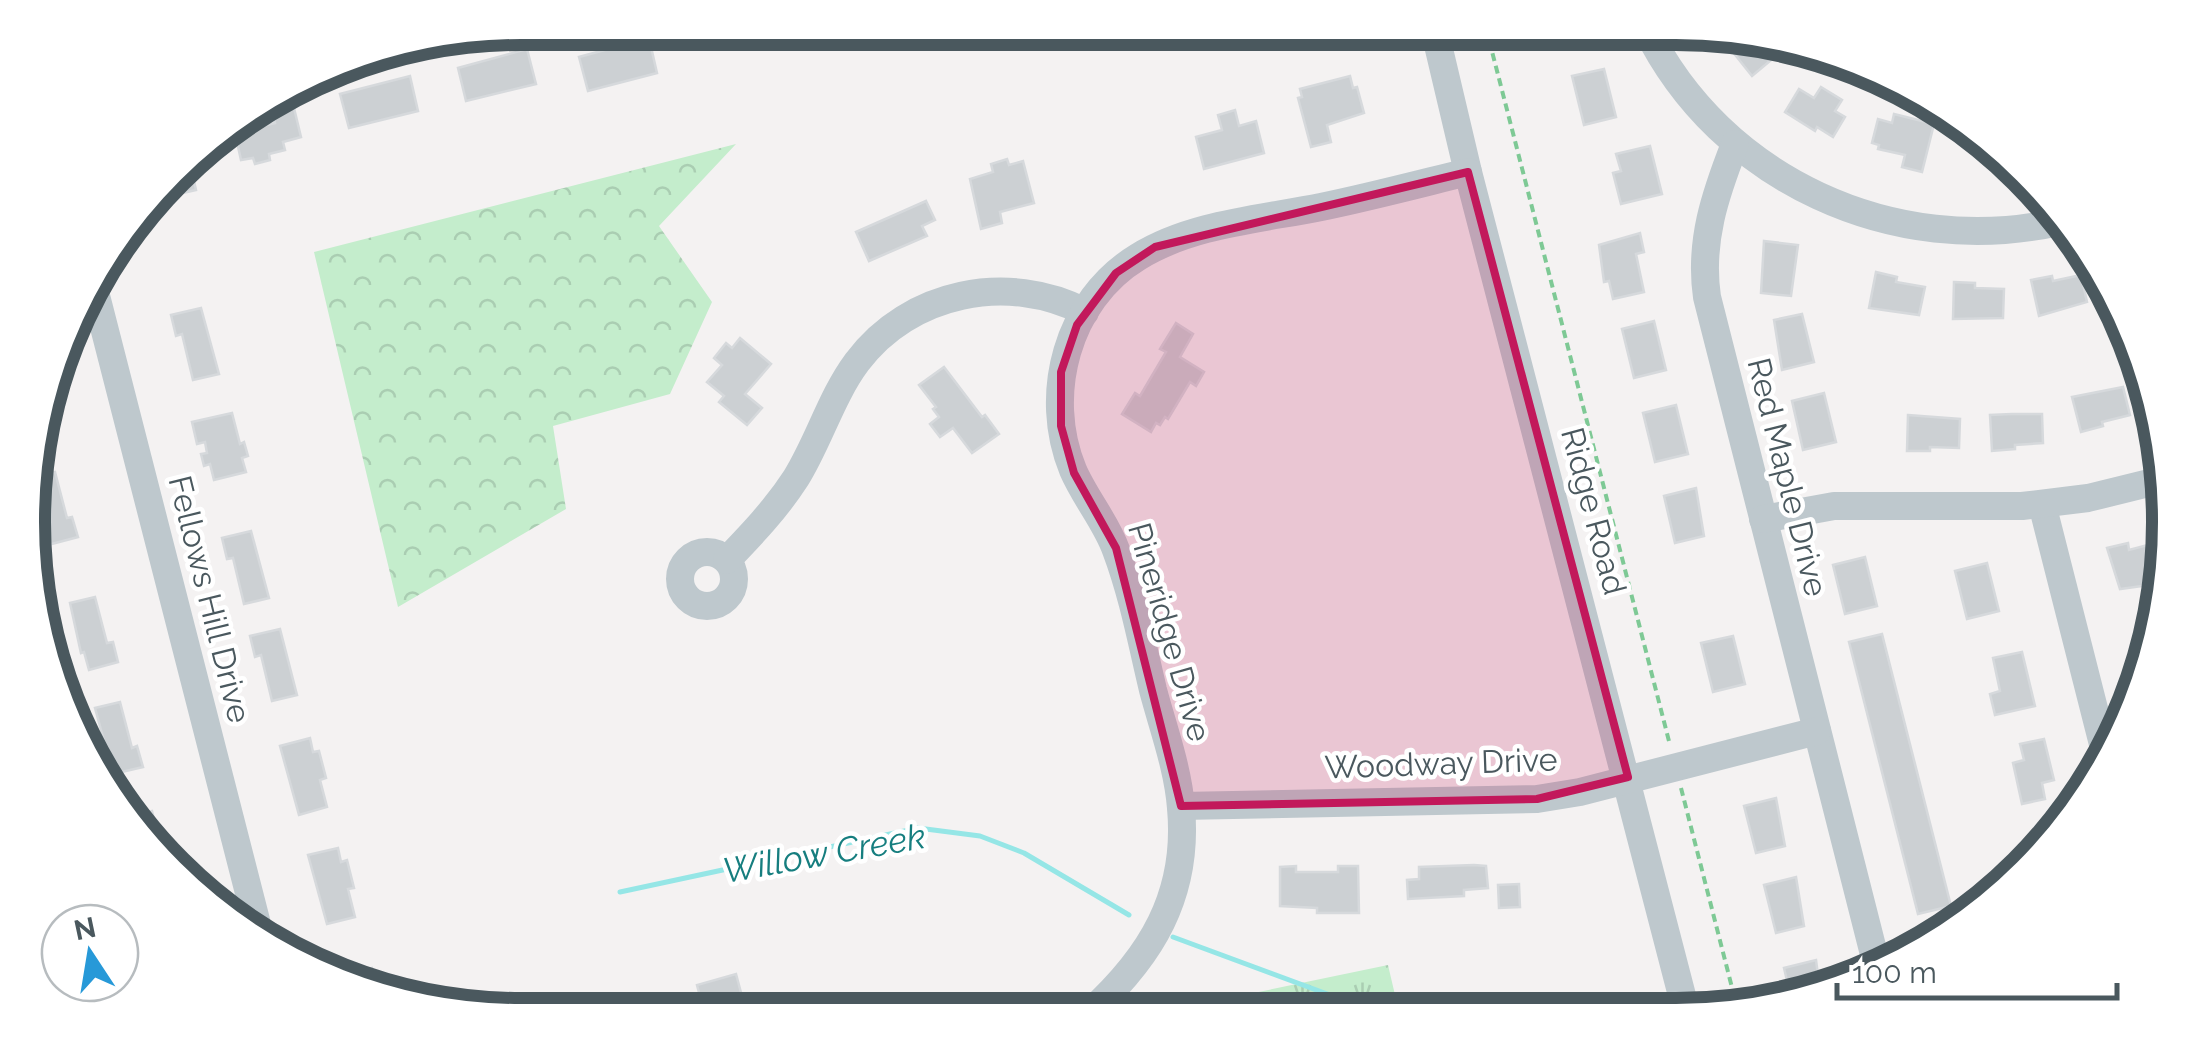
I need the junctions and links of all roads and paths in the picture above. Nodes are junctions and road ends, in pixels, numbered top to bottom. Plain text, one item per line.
1 (1438, 45) edge
2 (1490, 45) edge
3 (1656, 45) edge
4 (1735, 144) junction
5 (1468, 172) junction
6 (2048, 224) edge
7 (98, 304) edge
8 (1085, 312) junction
9 (2150, 483) edge
10 (2042, 504) junction
11 (1762, 519) junction
12 (726, 560) dead end
13 (1816, 731) junction
14 (2101, 736) edge
15 (1676, 767) junction
16 (1628, 777) junction
17 (1181, 806) junction
18 (255, 917) edge
19 (1874, 955) edge
20 (1734, 994) edge
21 (1106, 998) edge
22 (1682, 998) edge

1 - 5 street, Ridge Road
2 - 15 path
3 - 4 street
4 - 6 street
4 - 11 street, Red Maple Drive
5 - 8 street, Pineridge Drive
5 - 16 street, Ridge Road
7 - 18 street, Fellows Hill Drive
8 - 12 street
8 - 17 street, Pineridge Drive
9 - 10 street
10 - 11 street
10 - 14 street
11 - 13 street, Red Maple Drive
13 - 15 street, Woodway Drive
13 - 19 street, Red Maple Drive
15 - 16 street, Woodway Drive
15 - 20 path
16 - 17 street, Woodway Drive
16 - 22 street, Ridge Road
17 - 21 street, Pineridge Drive

